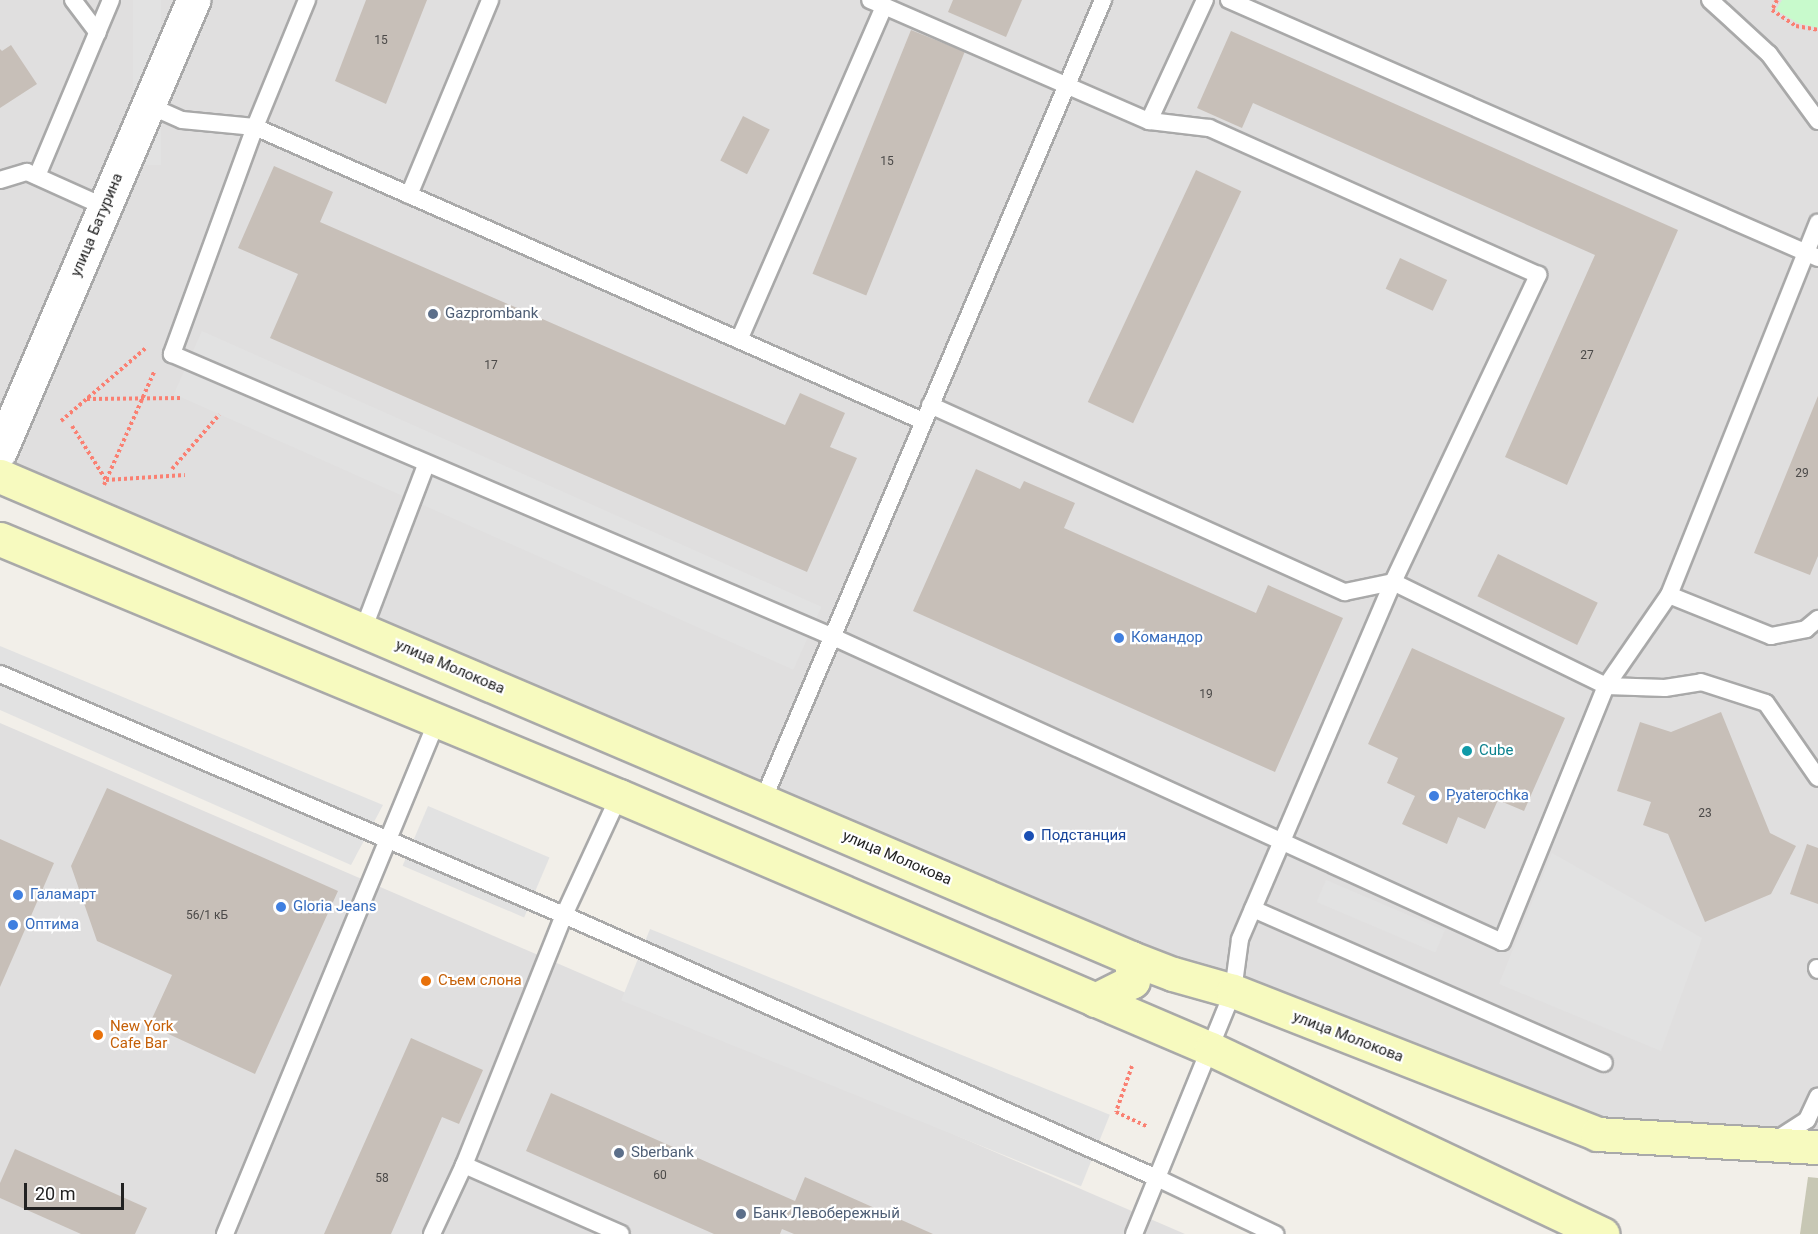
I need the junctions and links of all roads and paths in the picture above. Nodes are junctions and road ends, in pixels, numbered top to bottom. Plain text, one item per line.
1 (73, 0) edge
2 (111, 0) edge
3 (193, 0) edge
4 (307, 0) edge
5 (490, 0) edge
6 (1103, 0) edge
7 (1205, 0) edge
8 (1229, 0) edge
9 (1711, 0) edge
10 (1778, 0) edge
11 (877, 3) edge
12 (1818, 30) edge
13 (98, 33) junction
14 (1066, 86) junction
15 (148, 105) junction
16 (1149, 121) junction
17 (1818, 121) edge
18 (255, 128) junction
19 (37, 176) junction
20 (0, 180) edge
21 (409, 195) junction
22 (105, 207) junction
23 (1818, 223) edge
24 (1812, 256) edge
25 (187, 313) junction
26 (740, 340) junction
27 (157, 365) dead end
28 (142, 398) junction
29 (182, 398) dead end
30 (86, 399) junction
31 (926, 413) junction
32 (219, 415) dead end
33 (61, 421) dead end
34 (72, 426) dead end
35 (0, 451) edge
36 (426, 465) junction
37 (172, 469) dead end
38 (185, 475) dead end
39 (0, 477) edge
40 (106, 480) junction
41 (102, 488) dead end
42 (0, 539) edge
43 (1392, 582) junction
44 (1669, 595) junction
45 (1818, 619) edge
46 (363, 630) junction
47 (831, 636) junction
48 (0, 674) edge
49 (1606, 686) junction
50 (437, 721) junction
51 (1818, 778) edge
52 (619, 796) junction
53 (762, 800) junction
54 (387, 839) junction
55 (1282, 840) junction
56 (1253, 909) junction
57 (564, 915) junction
58 (1131, 958) junction
59 (1233, 991) junction
60 (1095, 1000) junction
61 (1211, 1049) junction
62 (1604, 1063) dead end
63 (1132, 1066) dead end
64 (1818, 1096) edge
65 (1148, 1127) dead end
66 (1770, 1144) junction
67 (1818, 1147) edge
68 (464, 1165) junction
69 (1157, 1178) junction
70 (225, 1234) edge
71 (432, 1234) edge
72 (621, 1234) edge
73 (1134, 1234) edge
74 (1275, 1234) edge
75 (1603, 1234) edge

1 - 13 lane
2 - 13 lane
3 - 15 street, улица Батурина
4 - 18 lane
5 - 21 lane
6 - 14 lane
7 - 16 lane
8 - 24 lane
9 - 17 lane
10 - 12 path
11 - 14 lane
11 - 26 lane
13 - 19 lane
14 - 16 lane
14 - 31 lane
15 - 18 lane
15 - 22 street, улица Батурина
16 - 43 lane
18 - 21 lane
18 - 25 lane
19 - 20 lane
19 - 22 lane
21 - 26 lane
22 - 35 street, улица Батурина
23 - 24 lane
24 - 44 lane
25 - 30 path
25 - 36 lane
26 - 31 lane
27 - 28 path
28 - 29 path
28 - 30 path
28 - 40 path
30 - 33 path
31 - 43 lane
31 - 47 lane
32 - 37 path
34 - 40 path
36 - 46 lane
36 - 47 lane
38 - 40 path
39 - 46 main road, улица Молокова
40 - 41 path
42 - 50 main road
43 - 49 lane
43 - 55 lane
44 - 45 lane
44 - 49 lane
46 - 53 main road, улица Молокова
47 - 53 lane
47 - 55 lane
48 - 54 lane
49 - 51 lane
49 - 55 lane
50 - 52 main road
50 - 54 lane
52 - 57 lane
52 - 60 main road
53 - 58 main road, улица Молокова
54 - 57 lane
54 - 70 lane
55 - 56 lane
56 - 59 lane
56 - 62 lane
57 - 68 lane
57 - 69 lane
58 - 59 main road, улица Молокова
58 - 60 main road
59 - 61 lane
59 - 66 main road, улица Молокова
60 - 61 main road
61 - 69 lane
61 - 75 main road
63 - 65 path
64 - 66 lane
66 - 67 main road, улица Молокова
68 - 71 lane
68 - 72 lane
69 - 73 lane
69 - 74 lane

